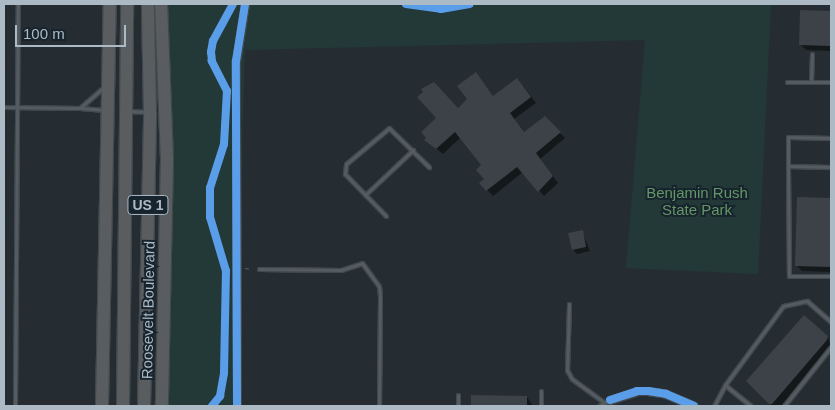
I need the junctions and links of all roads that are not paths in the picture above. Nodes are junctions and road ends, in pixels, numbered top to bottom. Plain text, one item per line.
1 (18, 4) edge
2 (110, 4) edge
3 (127, 4) edge
4 (148, 4) edge
5 (161, 4) edge
6 (244, 4) edge
7 (812, 54) dead end
8 (787, 82) dead end
9 (811, 82) junction
10 (831, 82) edge
11 (108, 84) junction
12 (4, 107) edge
13 (20, 107) junction
14 (80, 108) junction
15 (111, 111) junction
16 (125, 111) junction
17 (150, 112) junction
18 (831, 138) edge
19 (413, 150) junction
20 (788, 166) junction
21 (429, 167) dead end
22 (831, 167) edge
23 (365, 194) junction
24 (386, 216) dead end
25 (259, 269) road end
26 (831, 276) edge
27 (569, 304) dead end
28 (831, 322) edge
29 (831, 347) edge
30 (725, 385) junction
31 (542, 391) dead end
32 (458, 395) dead end
33 (607, 401) junction
34 (15, 406) edge
35 (102, 406) edge
36 (123, 406) edge
37 (144, 406) edge
38 (162, 406) edge
39 (237, 406) edge
40 (379, 406) edge
41 (458, 406) edge
42 (541, 406) edge
43 (599, 406) edge
44 (694, 406) edge
45 (714, 406) edge
46 (751, 406) edge
47 (784, 406) edge

1 - 13 lane
2 - 11 highway, US 1
3 - 16 highway, Roosevelt Boulevard / US 1
4 - 17 highway, Roosevelt Boulevard / US 1
5 - 38 highway, Roosevelt Boulevard / US 1
6 - 39 street
7 - 9 lane
8 - 9 lane
9 - 10 lane
11 - 14 lane
11 - 15 highway, US 1
12 - 13 lane
13 - 14 lane
13 - 34 lane
14 - 15 lane
15 - 35 highway, US 1
16 - 17 lane
16 - 36 highway, Roosevelt Boulevard / US 1
17 - 37 highway, Roosevelt Boulevard / US 1
18 - 20 lane
19 - 21 lane
19 - 23 lane
19 - 23 lane
20 - 22 lane
20 - 26 lane
23 - 24 lane
25 - 40 lane
27 - 33 lane
28 - 30 lane
29 - 47 lane
30 - 45 lane
30 - 46 lane
31 - 42 lane
32 - 41 lane
33 - 43 lane
33 - 44 street

